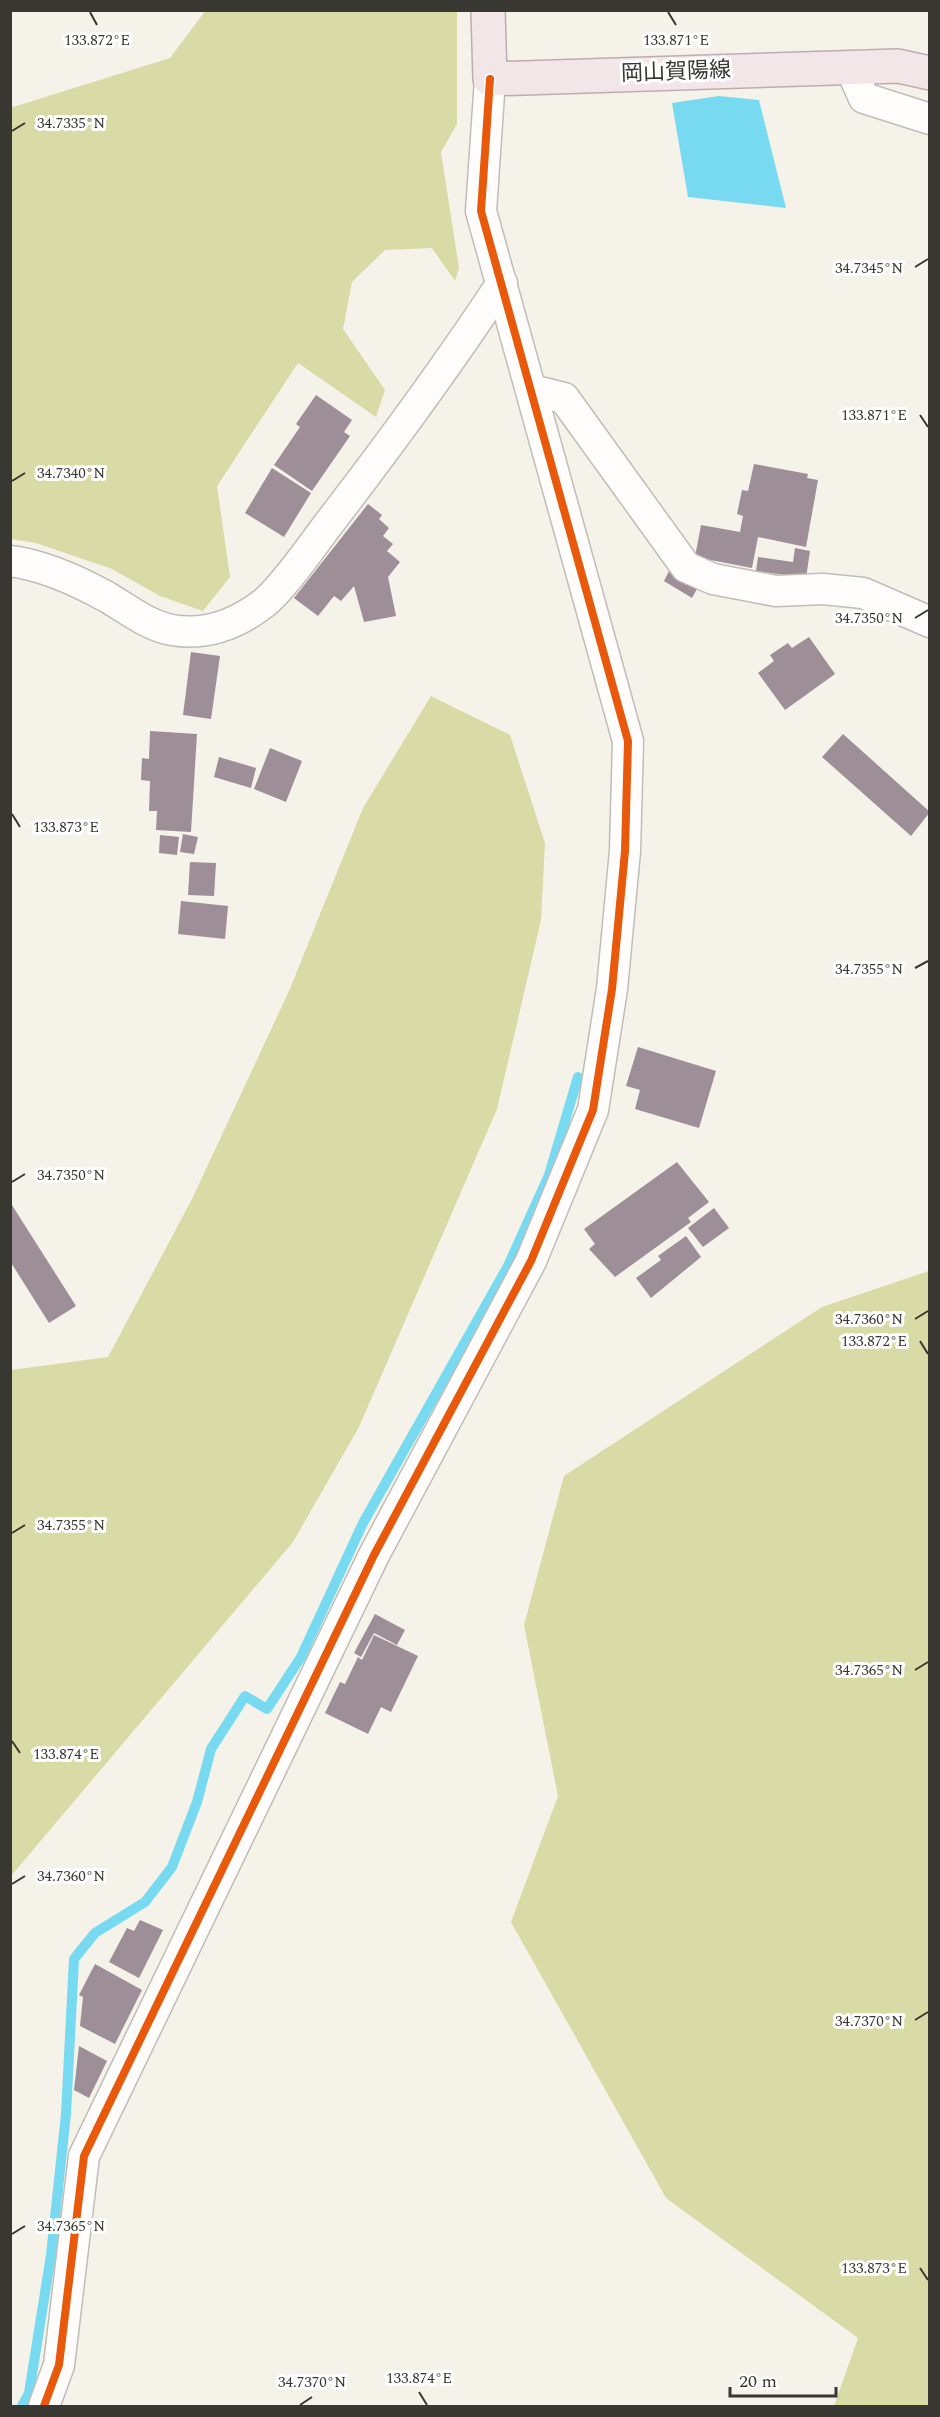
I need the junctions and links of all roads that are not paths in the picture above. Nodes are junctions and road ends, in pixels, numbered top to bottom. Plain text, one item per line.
1 (488, 10) edge
2 (850, 67) junction
3 (930, 73) edge
4 (490, 79) junction
5 (930, 119) edge
6 (502, 283) junction
7 (532, 390) junction
8 (10, 561) edge
9 (930, 622) edge
10 (44, 2406) edge

1 - 4 main road
2 - 3 main road, 岡山賀陽線
2 - 4 main road, 岡山賀陽線
2 - 5 street
4 - 6 street
6 - 7 street
6 - 8 street
7 - 9 street
7 - 10 street

